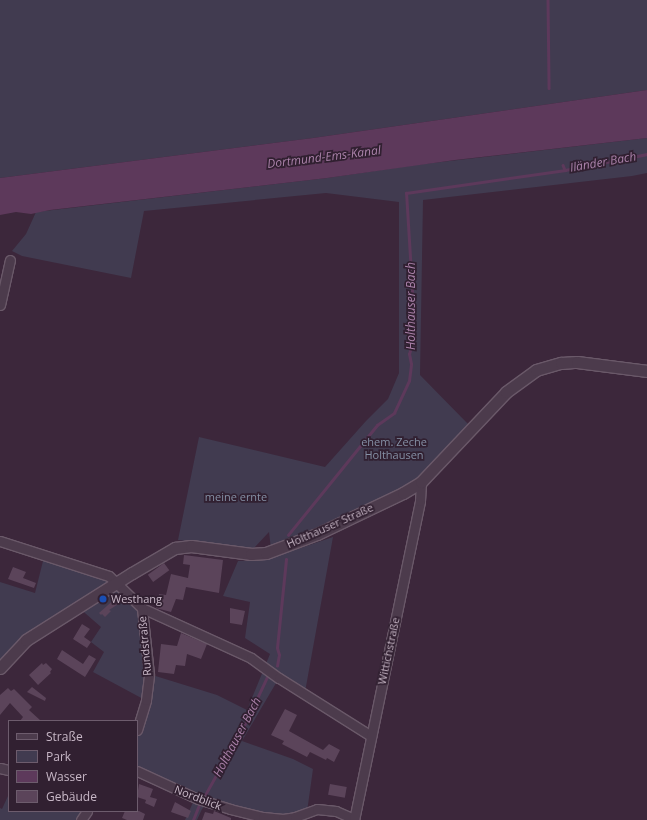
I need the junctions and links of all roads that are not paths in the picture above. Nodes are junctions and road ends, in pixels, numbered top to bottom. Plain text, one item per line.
1 (10, 260) dead end
2 (0, 305) edge
3 (647, 371) edge
4 (421, 482) junction
5 (0, 541) edge
6 (118, 582) junction
7 (142, 608) junction
8 (0, 668) edge
9 (138, 727) edge
10 (371, 736) junction
11 (138, 771) edge
12 (86, 812) edge
13 (80, 820) edge
14 (354, 820) edge

1 - 2 street
3 - 4 street, Holthauser Straße
4 - 6 street, Holthauser Straße
4 - 10 street, Wittichstraße
5 - 6 street
6 - 7 street
6 - 8 street, Holthauser Straße
7 - 9 street, Rundstraße
7 - 10 street
10 - 14 street, Wittichstraße
11 - 14 street, Nordblick
12 - 13 street

